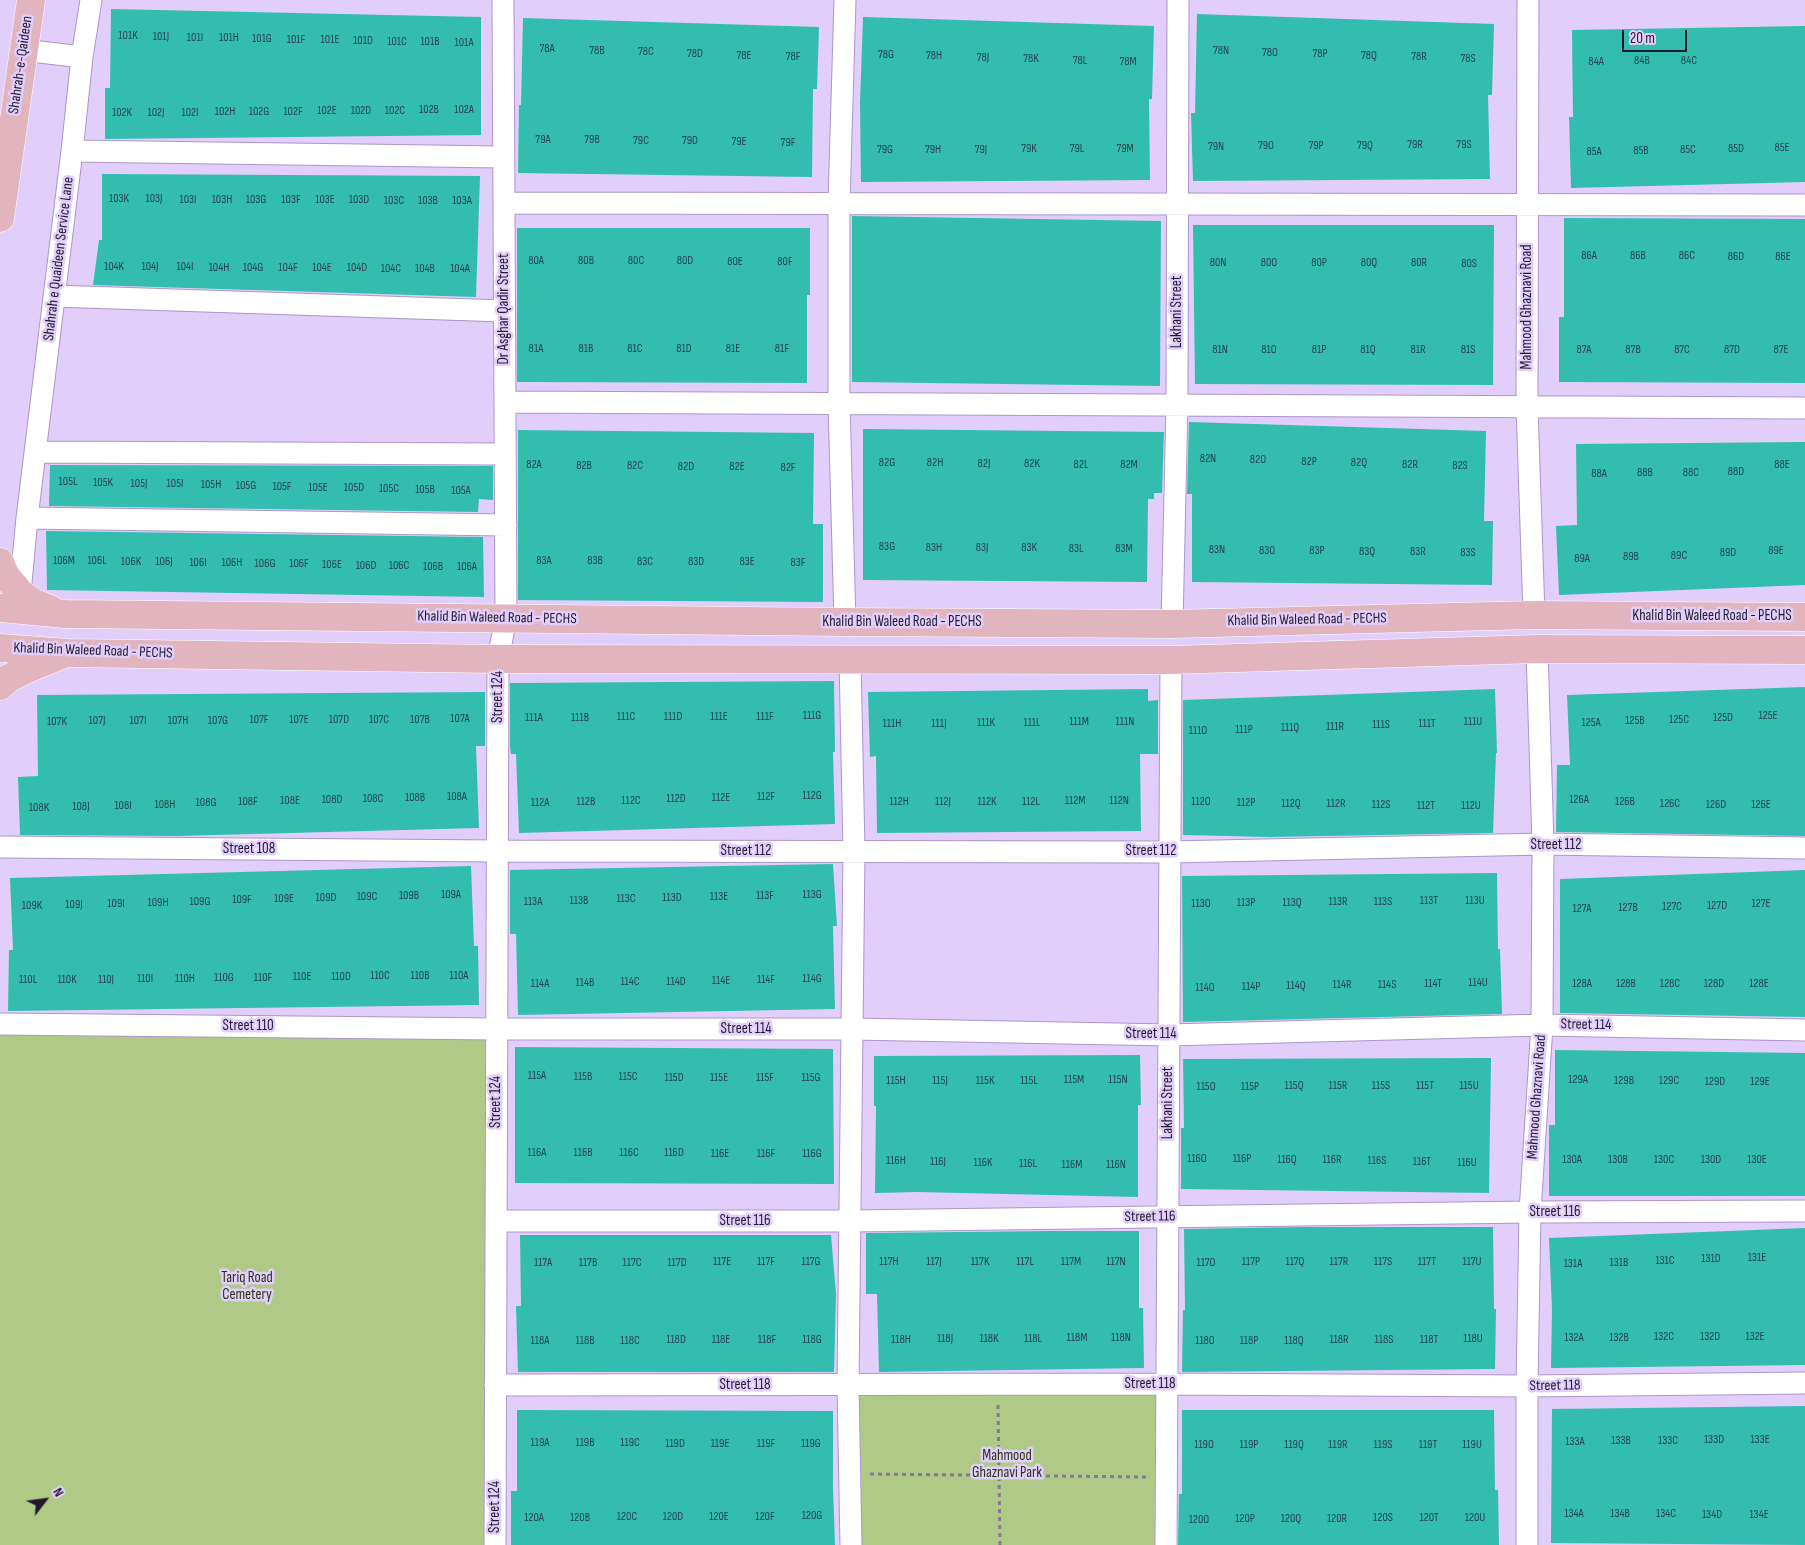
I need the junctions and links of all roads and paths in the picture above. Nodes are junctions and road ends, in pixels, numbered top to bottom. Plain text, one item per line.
1 (31, 0) edge
2 (91, 0) edge
3 (503, 0) edge
4 (845, 0) edge
5 (1178, 0) edge
6 (1528, 0) edge
7 (23, 50) junction
8 (82, 57) junction
9 (72, 151) junction
10 (504, 156) junction
11 (504, 203) junction
12 (839, 204) junction
13 (1178, 204) junction
14 (1527, 205) junction
15 (1805, 205) edge
16 (0, 218) edge
17 (54, 296) junction
18 (504, 311) junction
19 (505, 402) junction
20 (839, 403) junction
21 (1177, 405) junction
22 (1527, 406) junction
23 (1805, 408) edge
24 (35, 452) junction
25 (505, 454) junction
26 (27, 518) junction
27 (506, 525) junction
28 (0, 562) edge
29 (10, 600) edge
30 (1534, 615) junction
31 (1805, 617) edge
32 (506, 618) junction
33 (846, 622) junction
34 (1172, 624) junction
35 (0, 648) edge
36 (1538, 649) junction
37 (1805, 650) edge
38 (68, 653) junction
39 (498, 658) junction
40 (850, 659) junction
41 (1171, 660) junction
42 (0, 686) edge
43 (1543, 844) junction
44 (0, 847) edge
45 (1805, 848) edge
46 (497, 851) junction
47 (854, 851) junction
48 (1170, 852) junction
49 (0, 1024) edge
50 (1542, 1025) junction
51 (497, 1029) junction
52 (852, 1029) junction
53 (1805, 1030) edge
54 (1169, 1035) junction
55 (1805, 1211) edge
56 (1530, 1212) junction
57 (1168, 1216) junction
58 (496, 1221) junction
59 (850, 1221) junction
60 (1805, 1383) edge
61 (1167, 1384) junction
62 (495, 1385) junction
63 (848, 1385) junction
64 (998, 1385) junction
65 (1527, 1386) junction
66 (849, 1474) junction
67 (999, 1475) junction
68 (1166, 1478) junction
69 (495, 1545) edge
70 (851, 1545) edge
71 (1000, 1545) edge
72 (1166, 1545) edge
73 (1527, 1545) edge

1 - 7 main road, Shahrah-e-Qaideen
2 - 8 street, Shahrah e Quaideen Service Lane
3 - 10 street, Dr Asghar Qadir Street
4 - 12 street
5 - 13 street, Lakhani Street
6 - 14 street, Mahmood Ghaznavi Road
7 - 8 street
7 - 16 main road, Shahrah-e-Qaideen
8 - 9 street, Shahrah e Quaideen Service Lane
9 - 10 street
9 - 17 street, Shahrah e Quaideen Service Lane
10 - 11 street, Dr Asghar Qadir Street
11 - 12 street
11 - 18 street, Dr Asghar Qadir Street
12 - 13 street
12 - 20 street
13 - 14 street
13 - 21 street, Lakhani Street
14 - 15 street
14 - 22 street, Mahmood Ghaznavi Road
17 - 18 street
17 - 24 street, Shahrah e Quaideen Service Lane
18 - 19 street, Dr Asghar Qadir Street
19 - 20 street
19 - 25 street, Dr Asghar Qadir Street
20 - 21 street
20 - 33 street
21 - 22 street
21 - 34 street, Lakhani Street
22 - 23 street
22 - 30 street, Mahmood Ghaznavi Road
24 - 25 street
24 - 26 street, Shahrah e Quaideen Service Lane
25 - 27 street, Dr Asghar Qadir Street
26 - 27 street
26 - 29 street, Shahrah e Quaideen Service Lane
27 - 32 street, Dr Asghar Qadir Street
28 - 29 main road
29 - 32 main road, Khalid Bin Waleed Road - PECHS
30 - 31 main road, Khalid Bin Waleed Road - PECHS
30 - 34 main road, Khalid Bin Waleed Road - PECHS
32 - 33 main road, Khalid Bin Waleed Road - PECHS
32 - 39 street, Street 124
33 - 34 main road, Khalid Bin Waleed Road - PECHS
35 - 38 main road, Khalid Bin Waleed Road - PECHS
36 - 37 main road, Khalid Bin Waleed Road - PECHS
36 - 41 main road, Khalid Bin Waleed Road - PECHS
36 - 43 street, Mahmood Ghaznavi Road
38 - 39 main road, Khalid Bin Waleed Road - PECHS
38 - 42 main road
39 - 40 main road, Khalid Bin Waleed Road - PECHS
39 - 46 street, Street 124
40 - 41 main road, Khalid Bin Waleed Road - PECHS
40 - 47 street
41 - 48 street, Lakhani Street
43 - 45 street, Street 112
43 - 48 street, Street 112
43 - 50 street, Mahmood Ghaznavi Road
44 - 46 street, Street 108
46 - 47 street, Street 112
46 - 51 street, Street 124
47 - 48 street, Street 112
47 - 52 street
48 - 54 street, Lakhani Street
49 - 51 street, Street 110
50 - 53 street, Street 114
50 - 54 street, Street 114
50 - 56 street, Mahmood Ghaznavi Road
51 - 52 street, Street 114
51 - 58 street, Street 124
52 - 54 street, Street 114
52 - 59 street
54 - 57 street, Lakhani Street
55 - 56 street, Street 116
56 - 57 street, Street 116
56 - 65 street, Mahmood Ghaznavi Road
57 - 59 street, Street 116
57 - 61 street, Lakhani Street
58 - 59 street, Street 116
58 - 62 street, Street 124
59 - 63 street
60 - 65 street, Street 118
61 - 64 street, Street 118
61 - 65 street, Street 118
61 - 68 street, Lakhani Street
62 - 63 street, Street 118
62 - 69 street, Street 124
63 - 64 street, Street 118
63 - 66 street
64 - 67 path
65 - 73 street, Mahmood Ghaznavi Road
66 - 67 path
66 - 70 street
67 - 68 path
67 - 71 path
68 - 72 street, Lakhani Street

